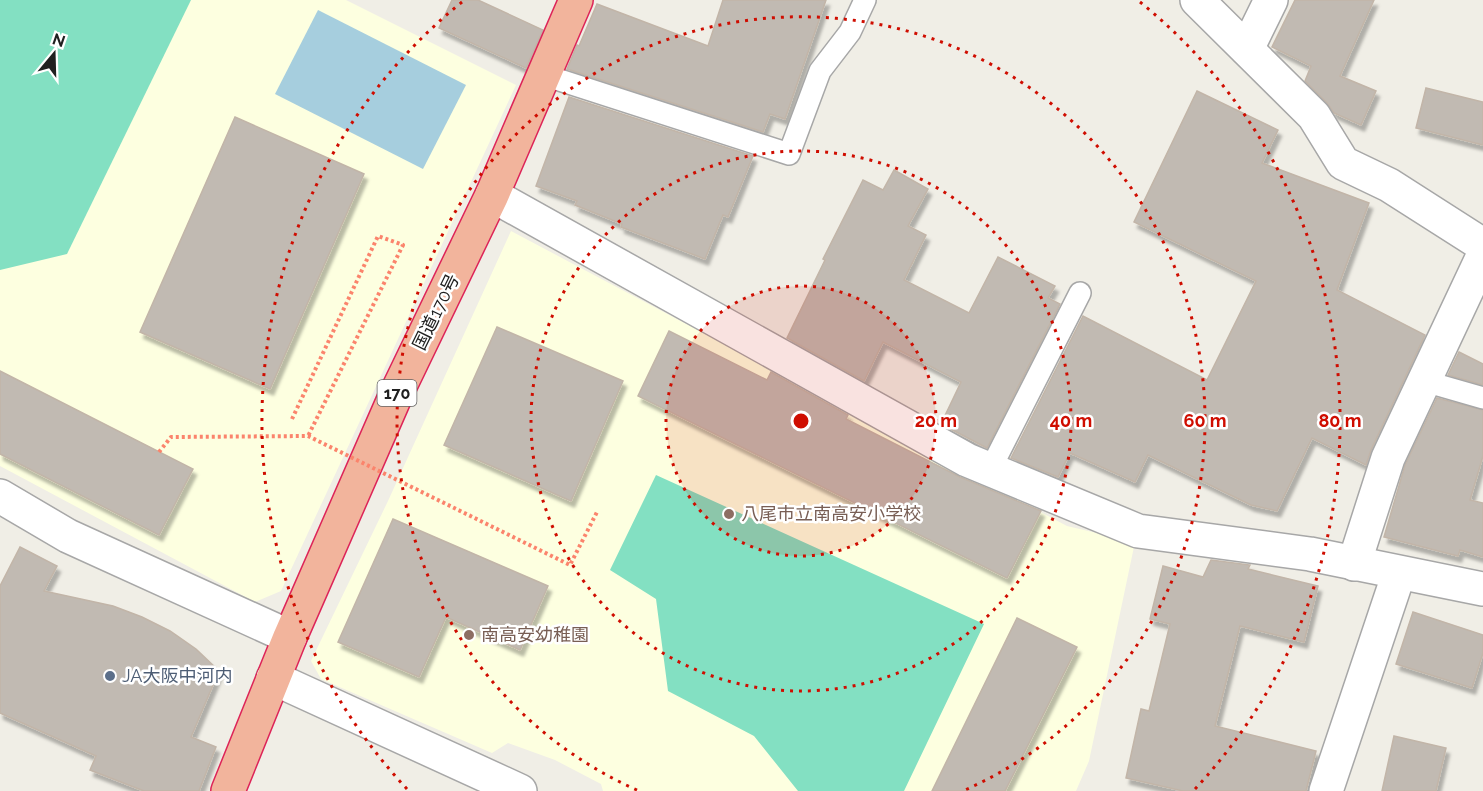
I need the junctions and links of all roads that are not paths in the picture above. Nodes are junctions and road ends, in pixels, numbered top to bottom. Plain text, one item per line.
1 (576, 0) edge
2 (866, 0) edge
3 (1197, 0) edge
4 (1271, 0) edge
5 (1247, 49) junction
6 (544, 75) junction
7 (492, 195) junction
8 (1483, 245) edge
9 (1479, 273) edge
10 (1080, 293) dead end
11 (1424, 381) junction
12 (1483, 398) edge
13 (990, 470) junction
14 (0, 496) edge
15 (1354, 564) junction
16 (1399, 573) junction
17 (1483, 589) edge
18 (291, 637) junction
19 (273, 678) junction
20 (228, 791) edge
21 (520, 791) edge
22 (1326, 791) edge

1 - 6 highway, 国道170号 / 170
2 - 6 lane
3 - 5 street
4 - 5 street
5 - 8 street
6 - 7 highway, 国道170号 / 170
7 - 13 street
7 - 18 highway, 国道170号 / 170
9 - 11 street
10 - 13 lane
11 - 12 lane
11 - 15 street
13 - 15 street
14 - 18 street
15 - 16 street
16 - 17 street
16 - 22 street
18 - 19 highway, 国道170号 / 170
19 - 20 highway, 国道170号 / 170
19 - 21 street

